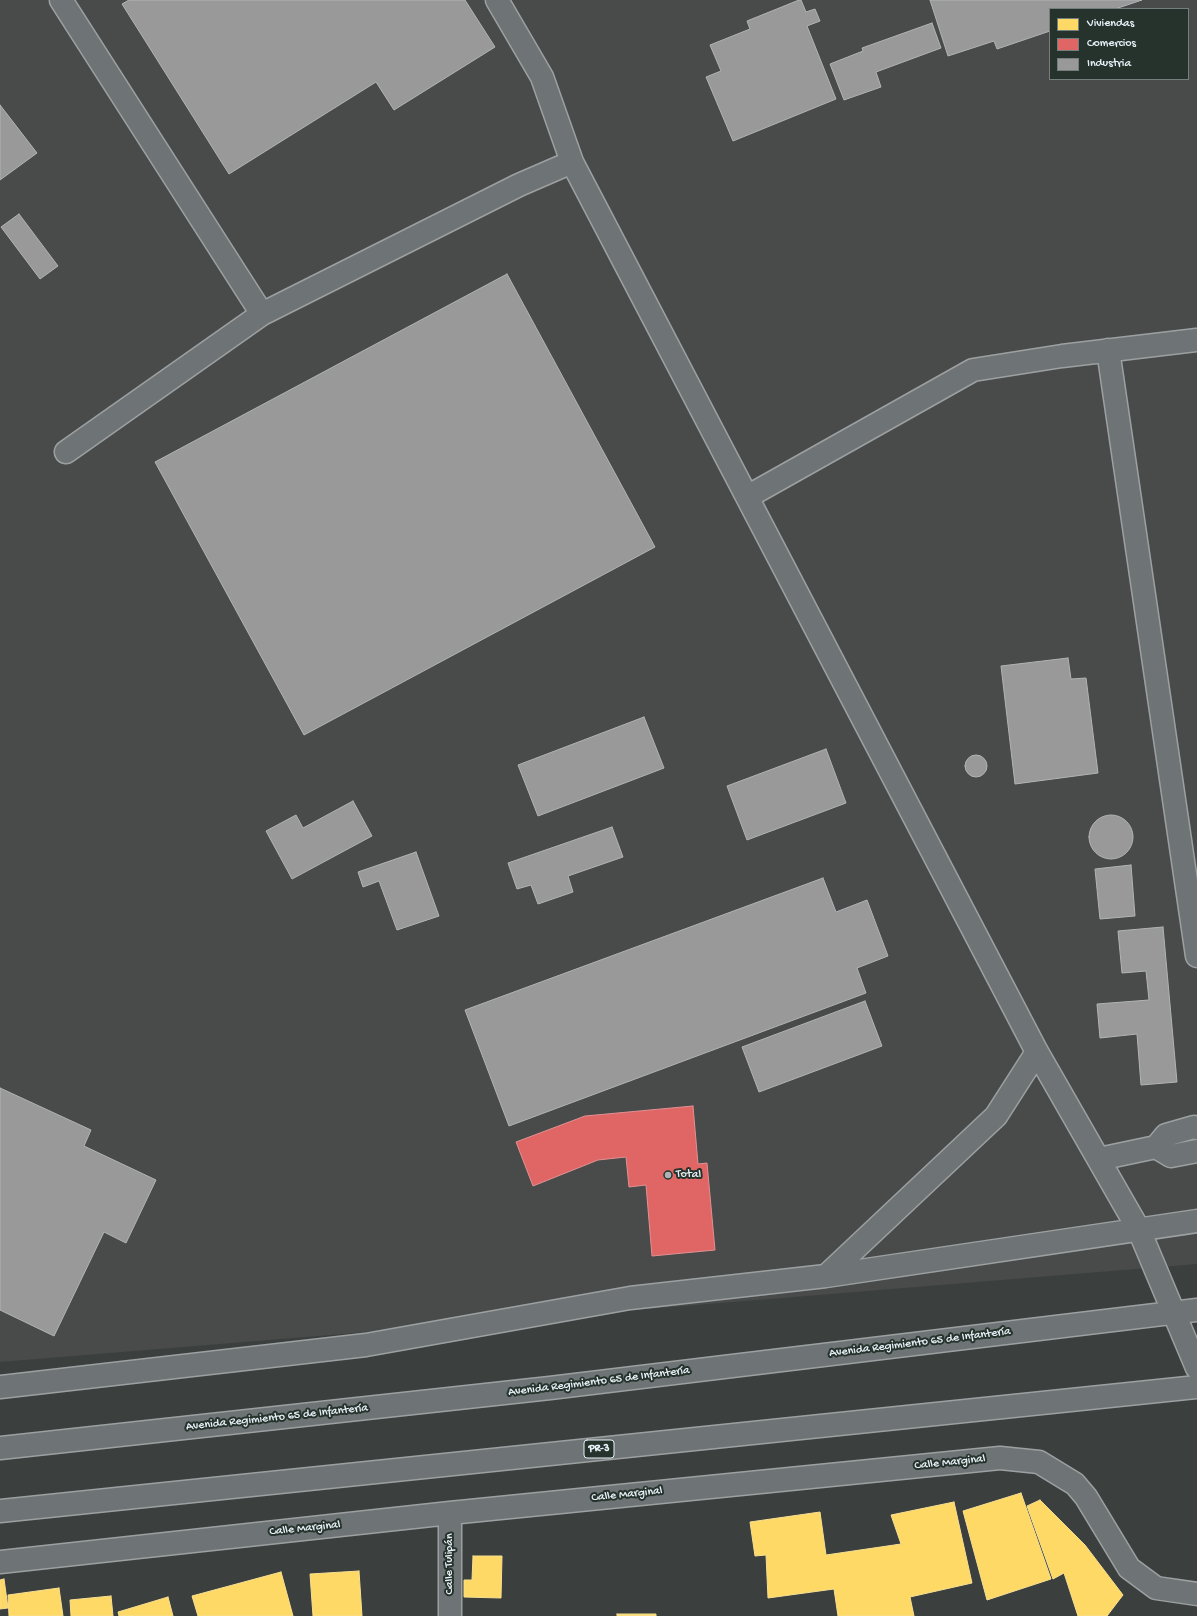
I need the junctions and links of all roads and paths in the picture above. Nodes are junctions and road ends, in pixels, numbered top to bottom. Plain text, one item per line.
1 (61, 0) edge
2 (497, 0) edge
3 (572, 162) junction
4 (262, 314) junction
5 (1197, 340) edge
6 (1108, 350) junction
7 (66, 452) dead end
8 (747, 497) junction
9 (1197, 956) edge
10 (1038, 1052) junction
11 (1197, 1128) edge
12 (1156, 1147) junction
13 (1197, 1150) edge
14 (1099, 1159) junction
15 (1197, 1221) edge
16 (1140, 1230) junction
17 (826, 1276) junction
18 (1197, 1310) edge
19 (1173, 1312) junction
20 (1197, 1368) edge
21 (0, 1387) edge
22 (1197, 1387) edge
23 (0, 1448) edge
24 (0, 1511) edge
25 (450, 1513) junction
26 (0, 1562) edge
27 (1197, 1594) edge
28 (450, 1616) edge

1 - 4 street
2 - 3 street
3 - 4 street
3 - 8 street
4 - 7 street
5 - 6 street
6 - 8 street
6 - 9 street
8 - 10 street
10 - 14 street
10 - 17 street
11 - 12 street
12 - 13 street
12 - 14 street
14 - 16 street
15 - 16 street
16 - 17 street
16 - 19 street
17 - 21 street
18 - 19 street, Avenida Regimiento 65 de Infantería
19 - 20 street
19 - 23 street, Avenida Regimiento 65 de Infantería
22 - 24 street, PR-3
25 - 26 street, Calle Marginal
25 - 27 street, Calle Marginal
25 - 28 street, Calle Tulipán

